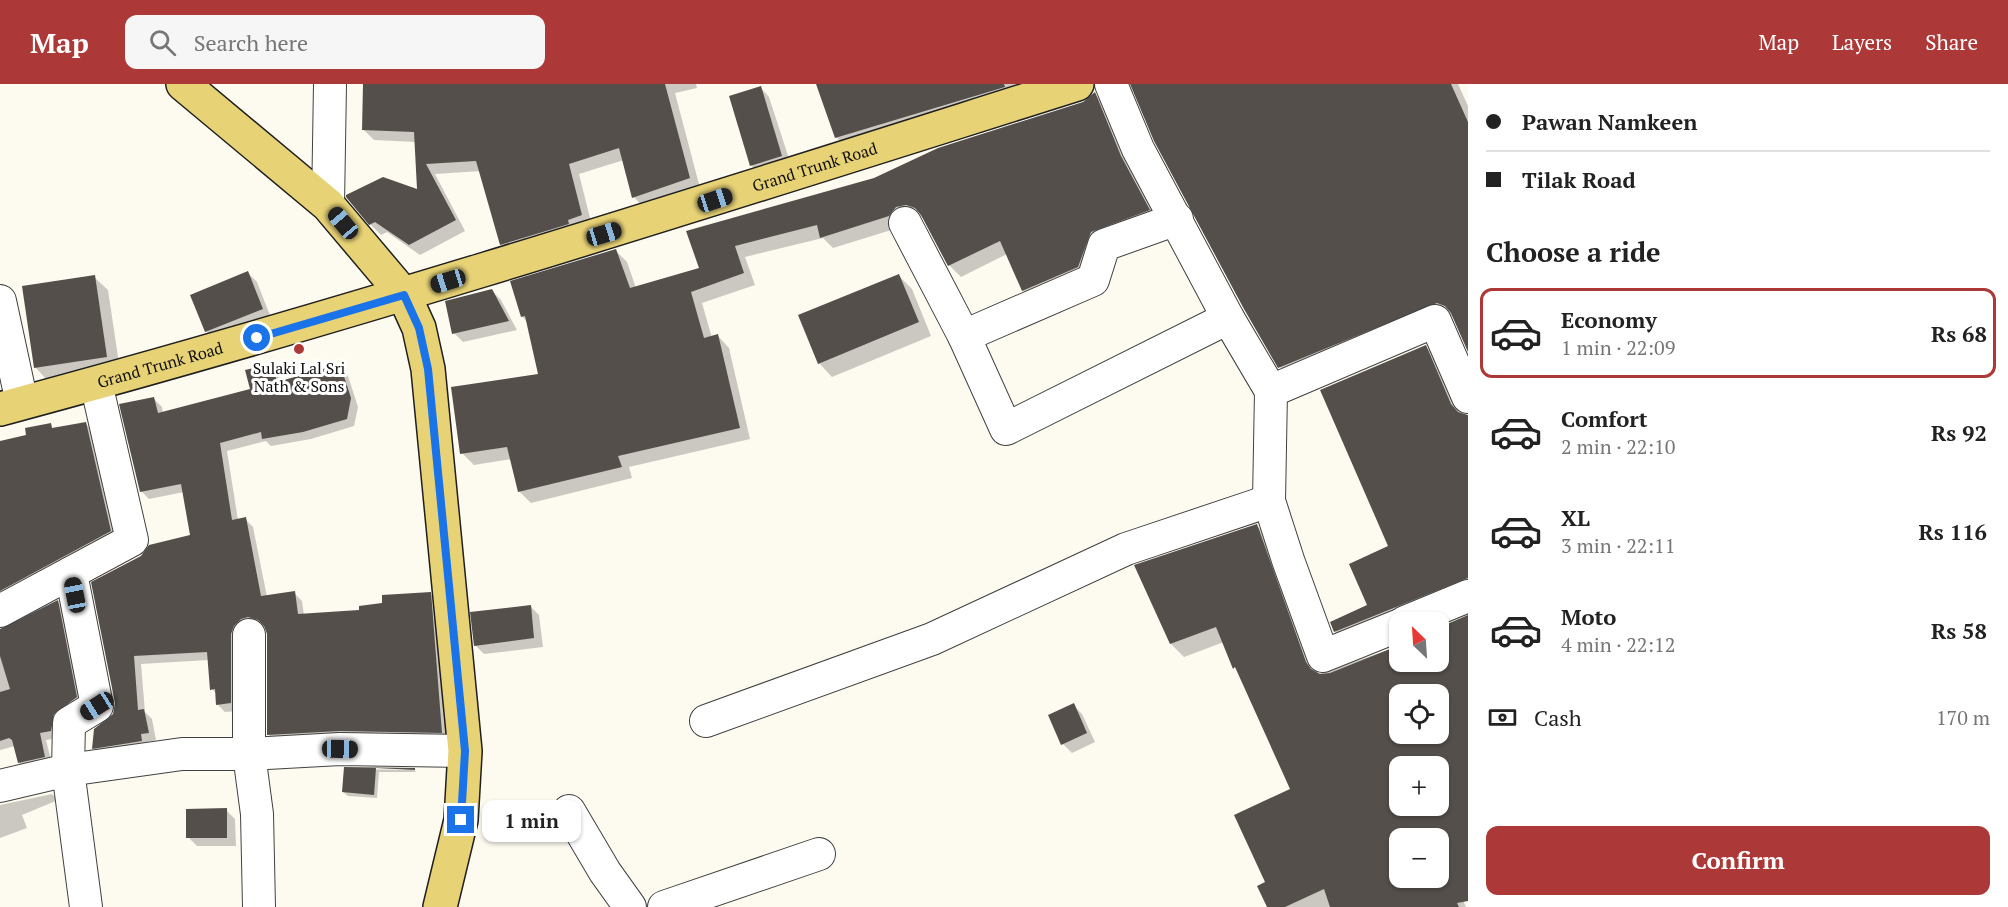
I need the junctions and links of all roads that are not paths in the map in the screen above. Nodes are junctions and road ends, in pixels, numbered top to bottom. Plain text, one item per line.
1 (183, 84) edge
2 (330, 84) edge
3 (1077, 84) edge
4 (1111, 84) edge
5 (328, 205) junction
6 (1177, 219) junction
7 (905, 222) dead end
8 (404, 295) junction
9 (0, 301) edge
10 (1228, 318) junction
11 (964, 336) junction
12 (96, 383) junction
13 (1271, 391) junction
14 (1468, 397) edge
15 (11, 406) edge
16 (1269, 501) junction
17 (71, 573) junction
18 (1468, 596) edge
19 (0, 611) edge
20 (1429, 612) edge
21 (1389, 629) edge
22 (249, 635) dead end
23 (706, 721) dead end
24 (465, 751) junction
25 (249, 754) junction
26 (68, 770) junction
27 (0, 786) edge
28 (569, 811) dead end
29 (819, 854) dead end
30 (86, 907) edge
31 (259, 907) edge
32 (440, 907) edge
33 (630, 907) edge
34 (664, 907) edge

1 - 5 main road
2 - 5 street
3 - 8 main road, Grand Trunk Road
4 - 6 street
5 - 8 main road
6 - 10 street
6 - 11 street
7 - 11 street
8 - 12 main road, Grand Trunk Road
8 - 24 main road
9 - 15 street
10 - 11 street
10 - 13 street
12 - 15 main road, Grand Trunk Road
12 - 17 street
13 - 14 street
13 - 16 street
16 - 21 street
16 - 23 street
17 - 19 street
17 - 26 street
18 - 20 street
22 - 25 street
24 - 25 street
24 - 32 main road
25 - 26 street
25 - 31 street
26 - 27 street
26 - 30 street
28 - 33 street
29 - 34 street

